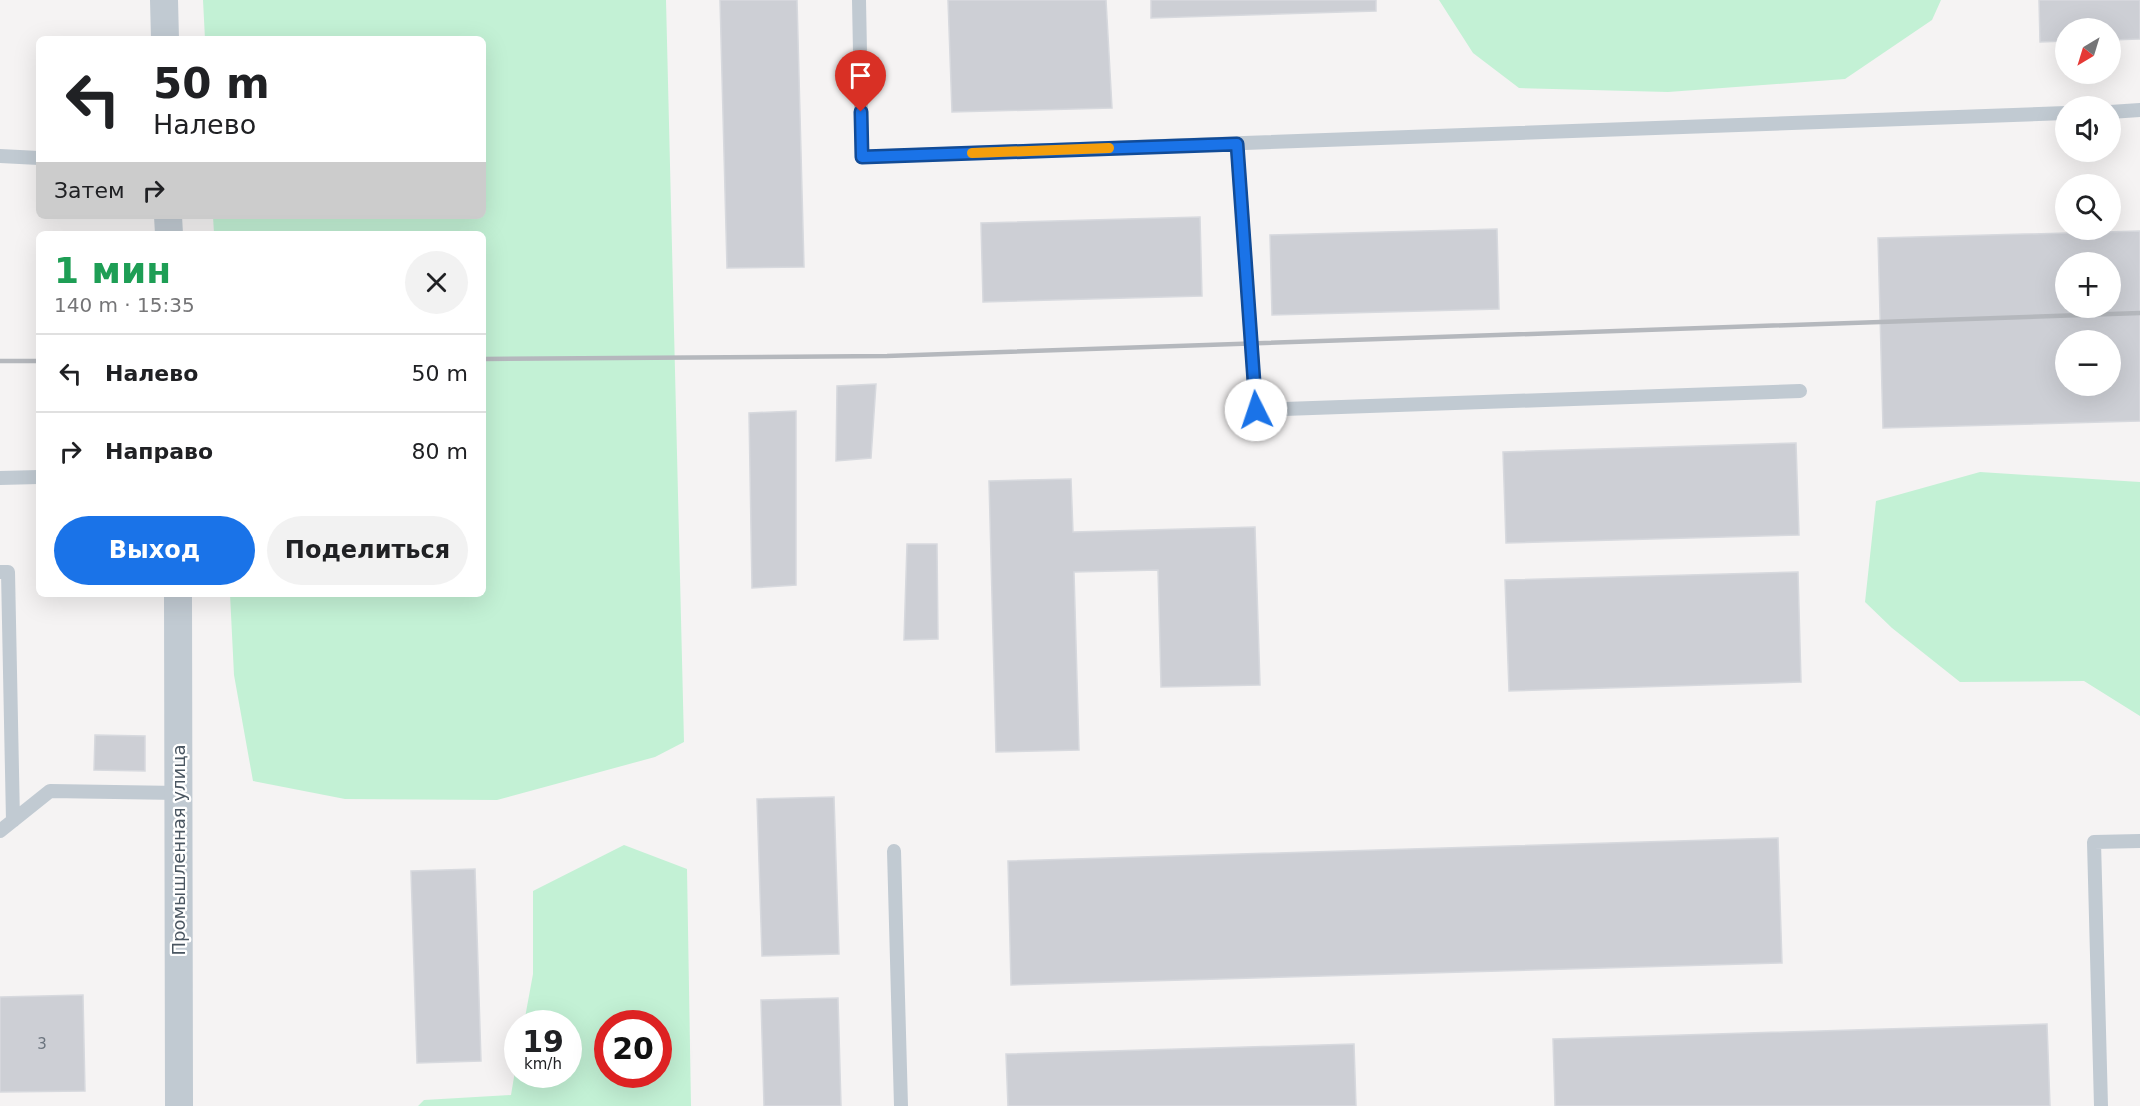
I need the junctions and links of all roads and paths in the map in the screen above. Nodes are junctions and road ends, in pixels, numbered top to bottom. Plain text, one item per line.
1 (164, 0) edge
2 (859, 0) edge
3 (165, 36) edge
4 (2140, 110) edge
5 (2121, 111) edge
6 (2055, 113) edge
7 (1237, 144) junction
8 (0, 156) edge
9 (36, 158) edge
10 (1800, 391) dead end
11 (36, 477) edge
12 (0, 478) edge
13 (0, 572) edge
14 (177, 597) edge
15 (179, 793) junction
16 (13, 821) junction
17 (0, 831) edge
18 (2140, 841) edge
19 (894, 851) dead end
20 (179, 1106) edge
21 (901, 1106) edge
22 (2101, 1106) edge

1 - 3 street
2 - 7 lane
4 - 5 lane
6 - 7 lane
7 - 10 lane
8 - 9 lane
11 - 12 lane
13 - 16 lane
14 - 15 street, Промышленная улица
15 - 16 lane
15 - 20 street, Промышленная улица
16 - 17 lane
18 - 22 lane
19 - 21 lane

